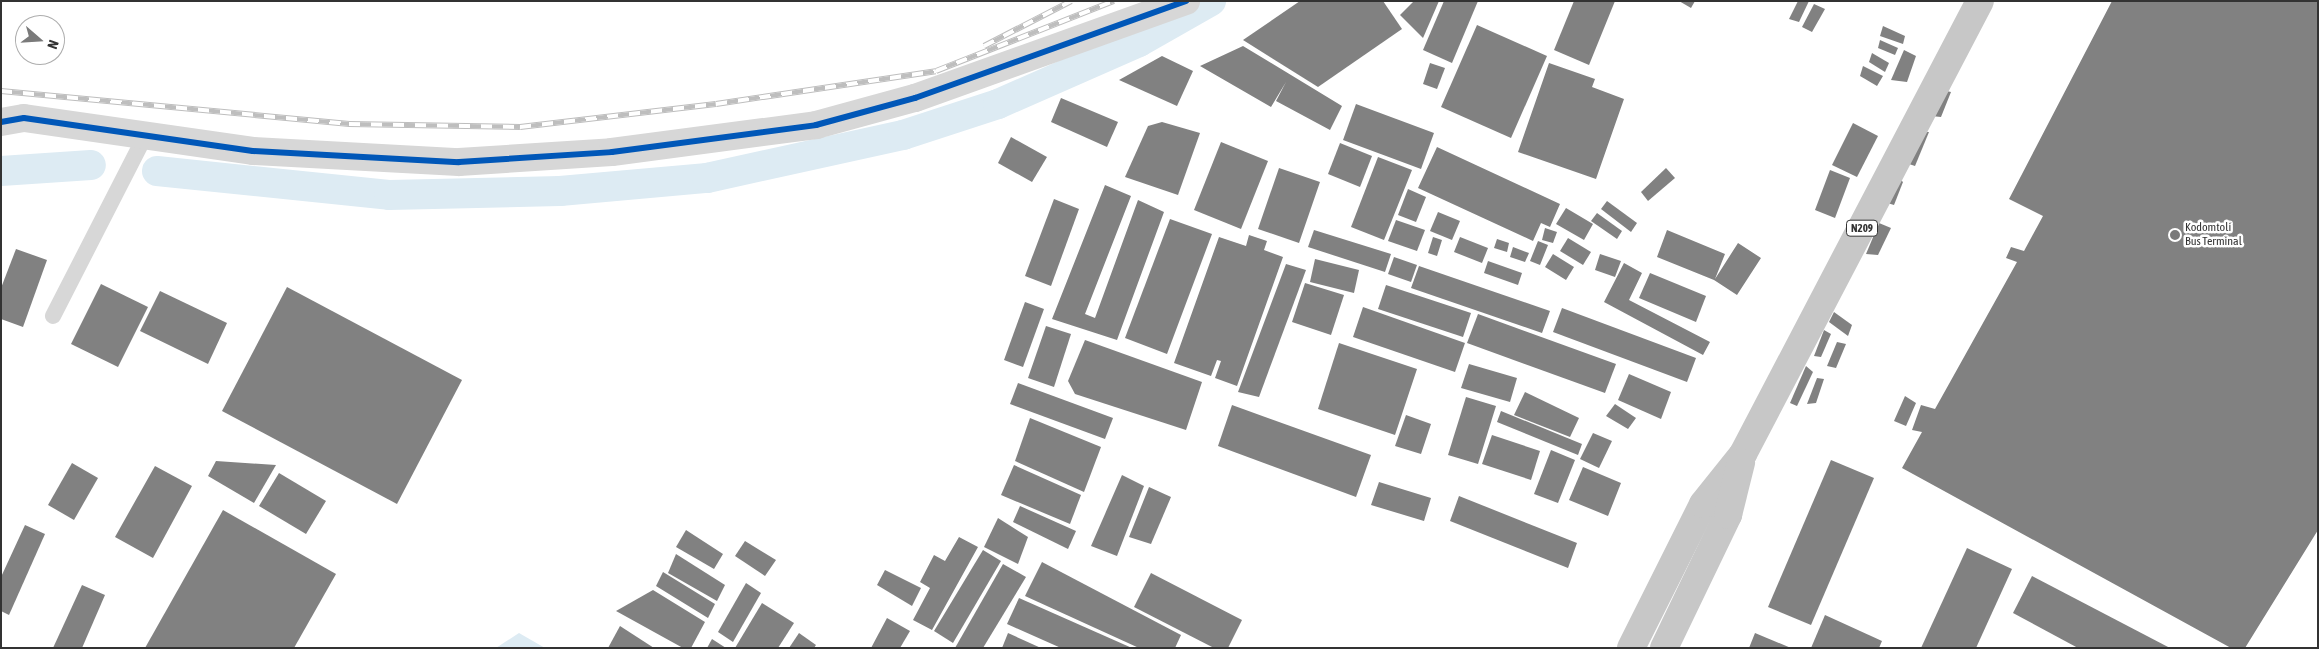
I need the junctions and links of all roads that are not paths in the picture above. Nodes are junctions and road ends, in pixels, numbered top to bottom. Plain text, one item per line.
1 (1186, 1) edge
2 (1980, 1) edge
3 (1, 122) edge
4 (145, 136) junction
5 (53, 316) dead end
6 (1743, 454) junction
7 (1632, 648) edge
8 (1664, 648) edge

1 - 4 street
2 - 6 highway, N209
3 - 4 street
4 - 5 lane
6 - 7 highway, N209
6 - 8 highway, N209

